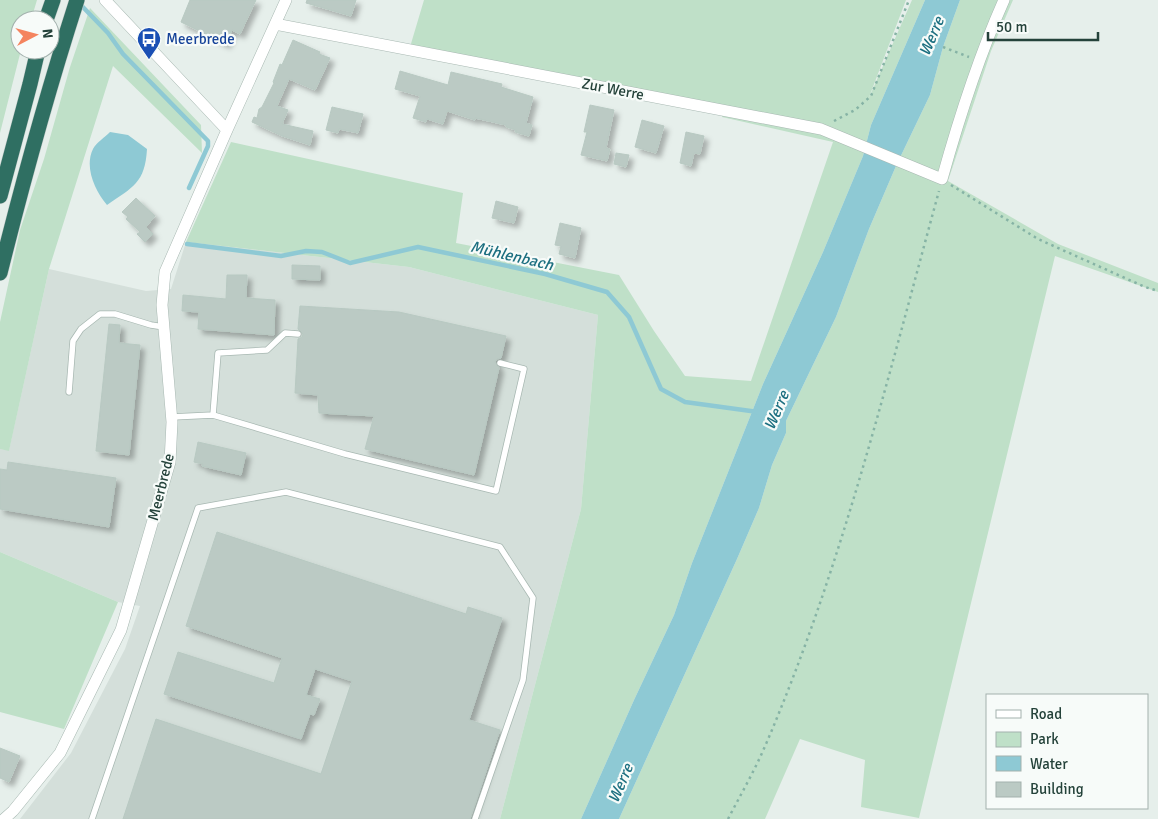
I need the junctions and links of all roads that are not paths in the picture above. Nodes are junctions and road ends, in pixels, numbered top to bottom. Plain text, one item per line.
1 (78, 0) edge
2 (105, 0) edge
3 (286, 0) edge
4 (1004, 0) edge
5 (275, 24) junction
6 (35, 60) edge
7 (227, 130) junction
8 (0, 196) edge
9 (0, 273) edge
10 (164, 327) junction
11 (298, 334) dead end
12 (500, 363) dead end
13 (69, 392) dead end
14 (213, 415) junction
15 (172, 417) junction
16 (4, 819) edge
17 (92, 819) edge
18 (475, 819) edge

1 - 9 highway
2 - 7 street
3 - 5 street, Meerbrede
4 - 5 street, Zur Werre
5 - 7 street, Meerbrede
6 - 8 highway
7 - 10 street, Meerbrede
10 - 13 lane
10 - 15 street, Meerbrede
11 - 14 lane
12 - 14 lane
14 - 15 lane
15 - 16 street, Meerbrede
17 - 18 lane

